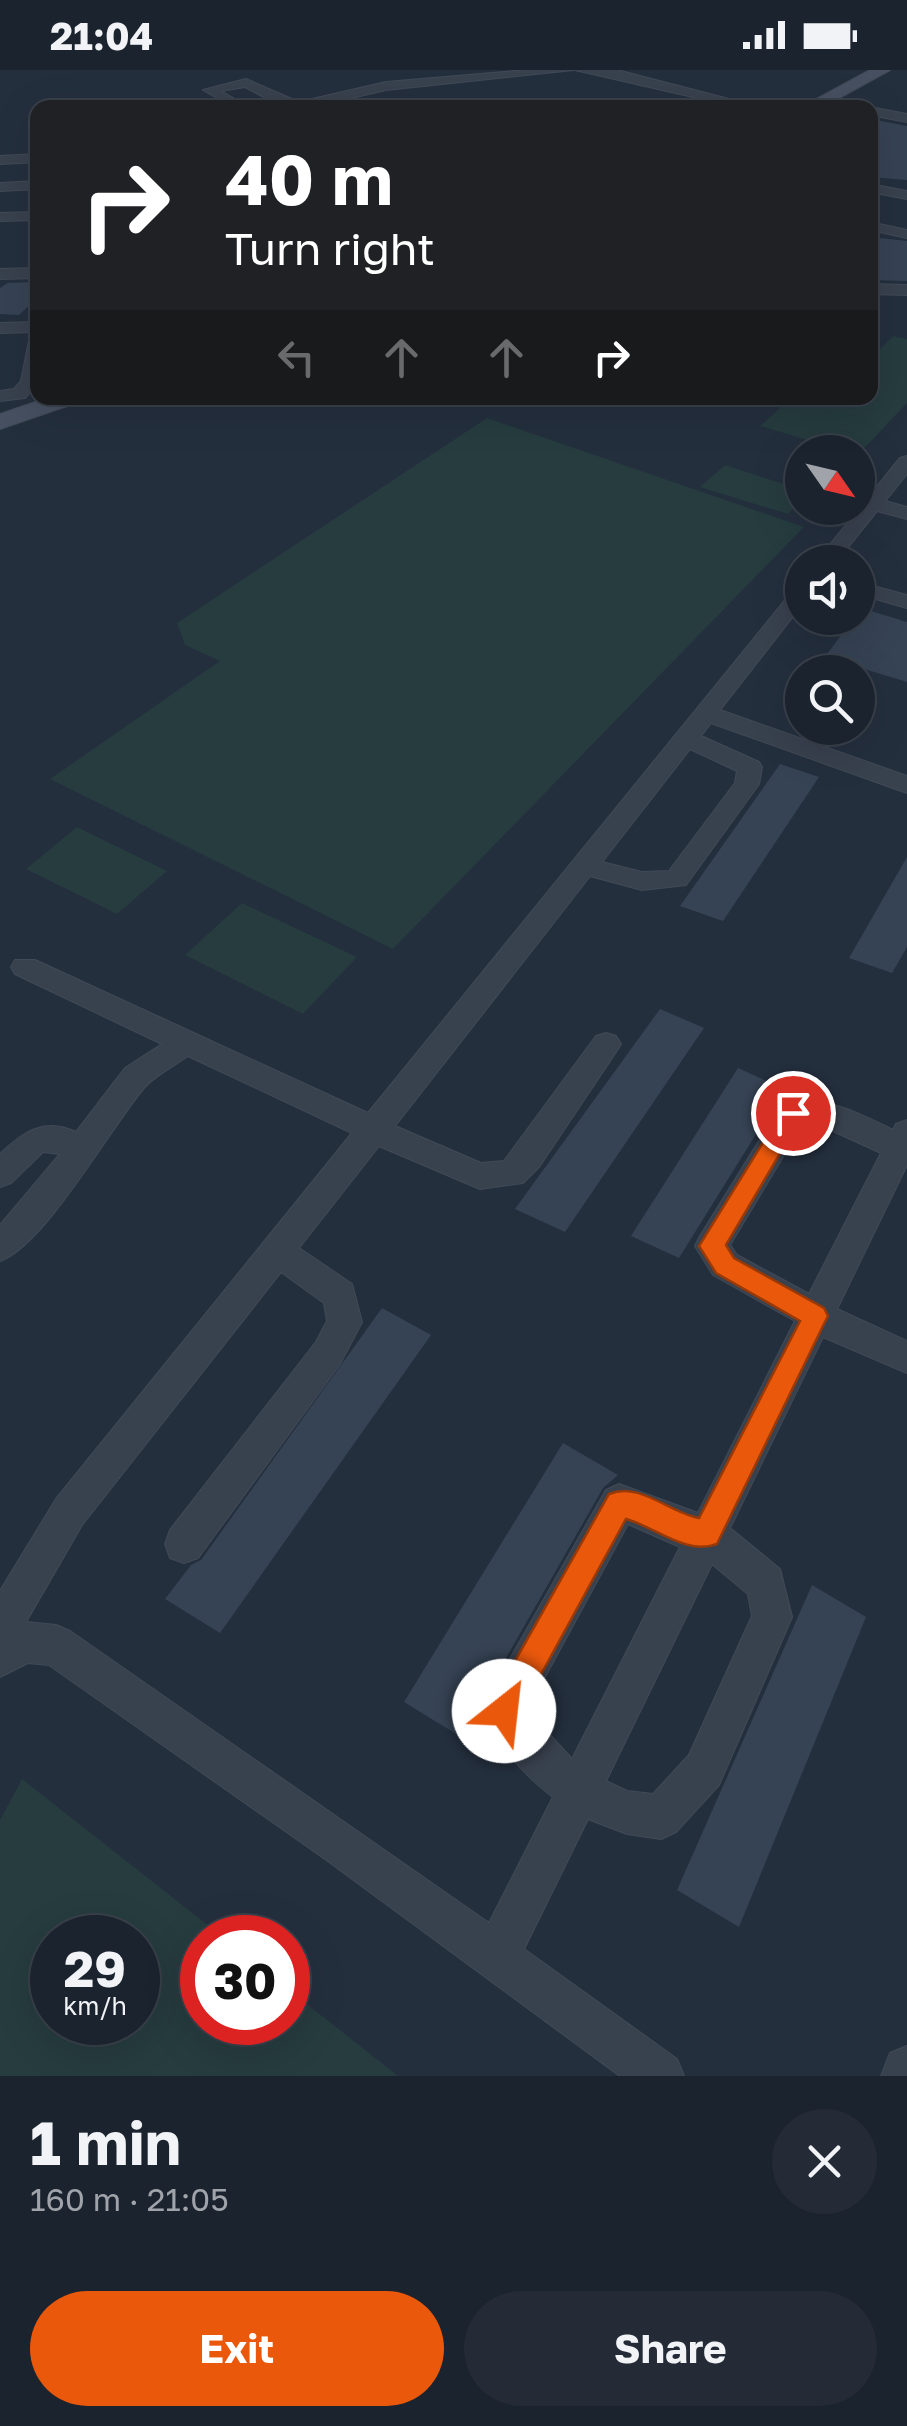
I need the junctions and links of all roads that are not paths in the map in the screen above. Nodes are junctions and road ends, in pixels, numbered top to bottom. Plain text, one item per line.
1 (568, 70) edge
2 (581, 70) edge
3 (882, 70) edge
4 (228, 100) edge
5 (279, 100) edge
6 (325, 100) edge
7 (725, 100) edge
8 (824, 100) edge
9 (878, 113) edge
10 (907, 118) edge
11 (30, 158) edge
12 (0, 160) edge
13 (30, 186) edge
14 (0, 187) edge
15 (878, 189) edge
16 (907, 194) edge
17 (30, 216) edge
18 (0, 217) edge
19 (878, 228) edge
20 (907, 234) edge
21 (0, 274) edge
22 (30, 274) edge
23 (878, 290) edge
24 (907, 290) edge
25 (30, 327) edge
26 (0, 328) edge
27 (30, 373) edge
28 (0, 396) edge
29 (49, 405) edge
30 (0, 406) edge
31 (25, 414) junction
32 (0, 422) edge
33 (907, 462) edge
34 (875, 502) edge
35 (875, 505) edge
36 (907, 513) edge
37 (856, 525) edge
38 (840, 545) edge
39 (875, 593) edge
40 (907, 602) edge
41 (785, 613) edge
42 (706, 713) junction
43 (686, 738) junction
44 (907, 784) edge
45 (584, 865) junction
46 (25, 967) dead end
47 (185, 1043) junction
48 (606, 1044) dead end
49 (372, 1132) junction
50 (904, 1144) edge
51 (80, 1151) junction
52 (0, 1174) edge
53 (0, 1247) edge
54 (277, 1251) junction
55 (815, 1316) junction
56 (907, 1357) edge
57 (707, 1534) junction
58 (184, 1544) dead end
59 (0, 1629) edge
60 (0, 1657) edge
61 (579, 1790) junction
62 (496, 1957) junction
63 (660, 2076) edge

1 - 6 street
2 - 7 street
3 - 8 street
4 - 5 street
9 - 10 street
11 - 12 street
13 - 14 street
15 - 16 street
17 - 18 street
19 - 20 street
21 - 22 street
23 - 24 street
25 - 26 street
27 - 28 street
29 - 31 street
30 - 31 street
31 - 32 street
33 - 34 street
35 - 36 street
37 - 38 street
39 - 40 street
41 - 42 street
42 - 43 street
42 - 44 street
43 - 45 street
43 - 45 street
45 - 49 street
46 - 47 street
47 - 49 street
47 - 51 street
48 - 49 street
49 - 54 street
50 - 55 street
50 - 55 street
51 - 52 street
51 - 53 street
54 - 58 street
54 - 59 street
55 - 56 street
55 - 57 street
57 - 61 street
57 - 61 street
57 - 61 street
60 - 62 street
61 - 62 street
62 - 63 street

